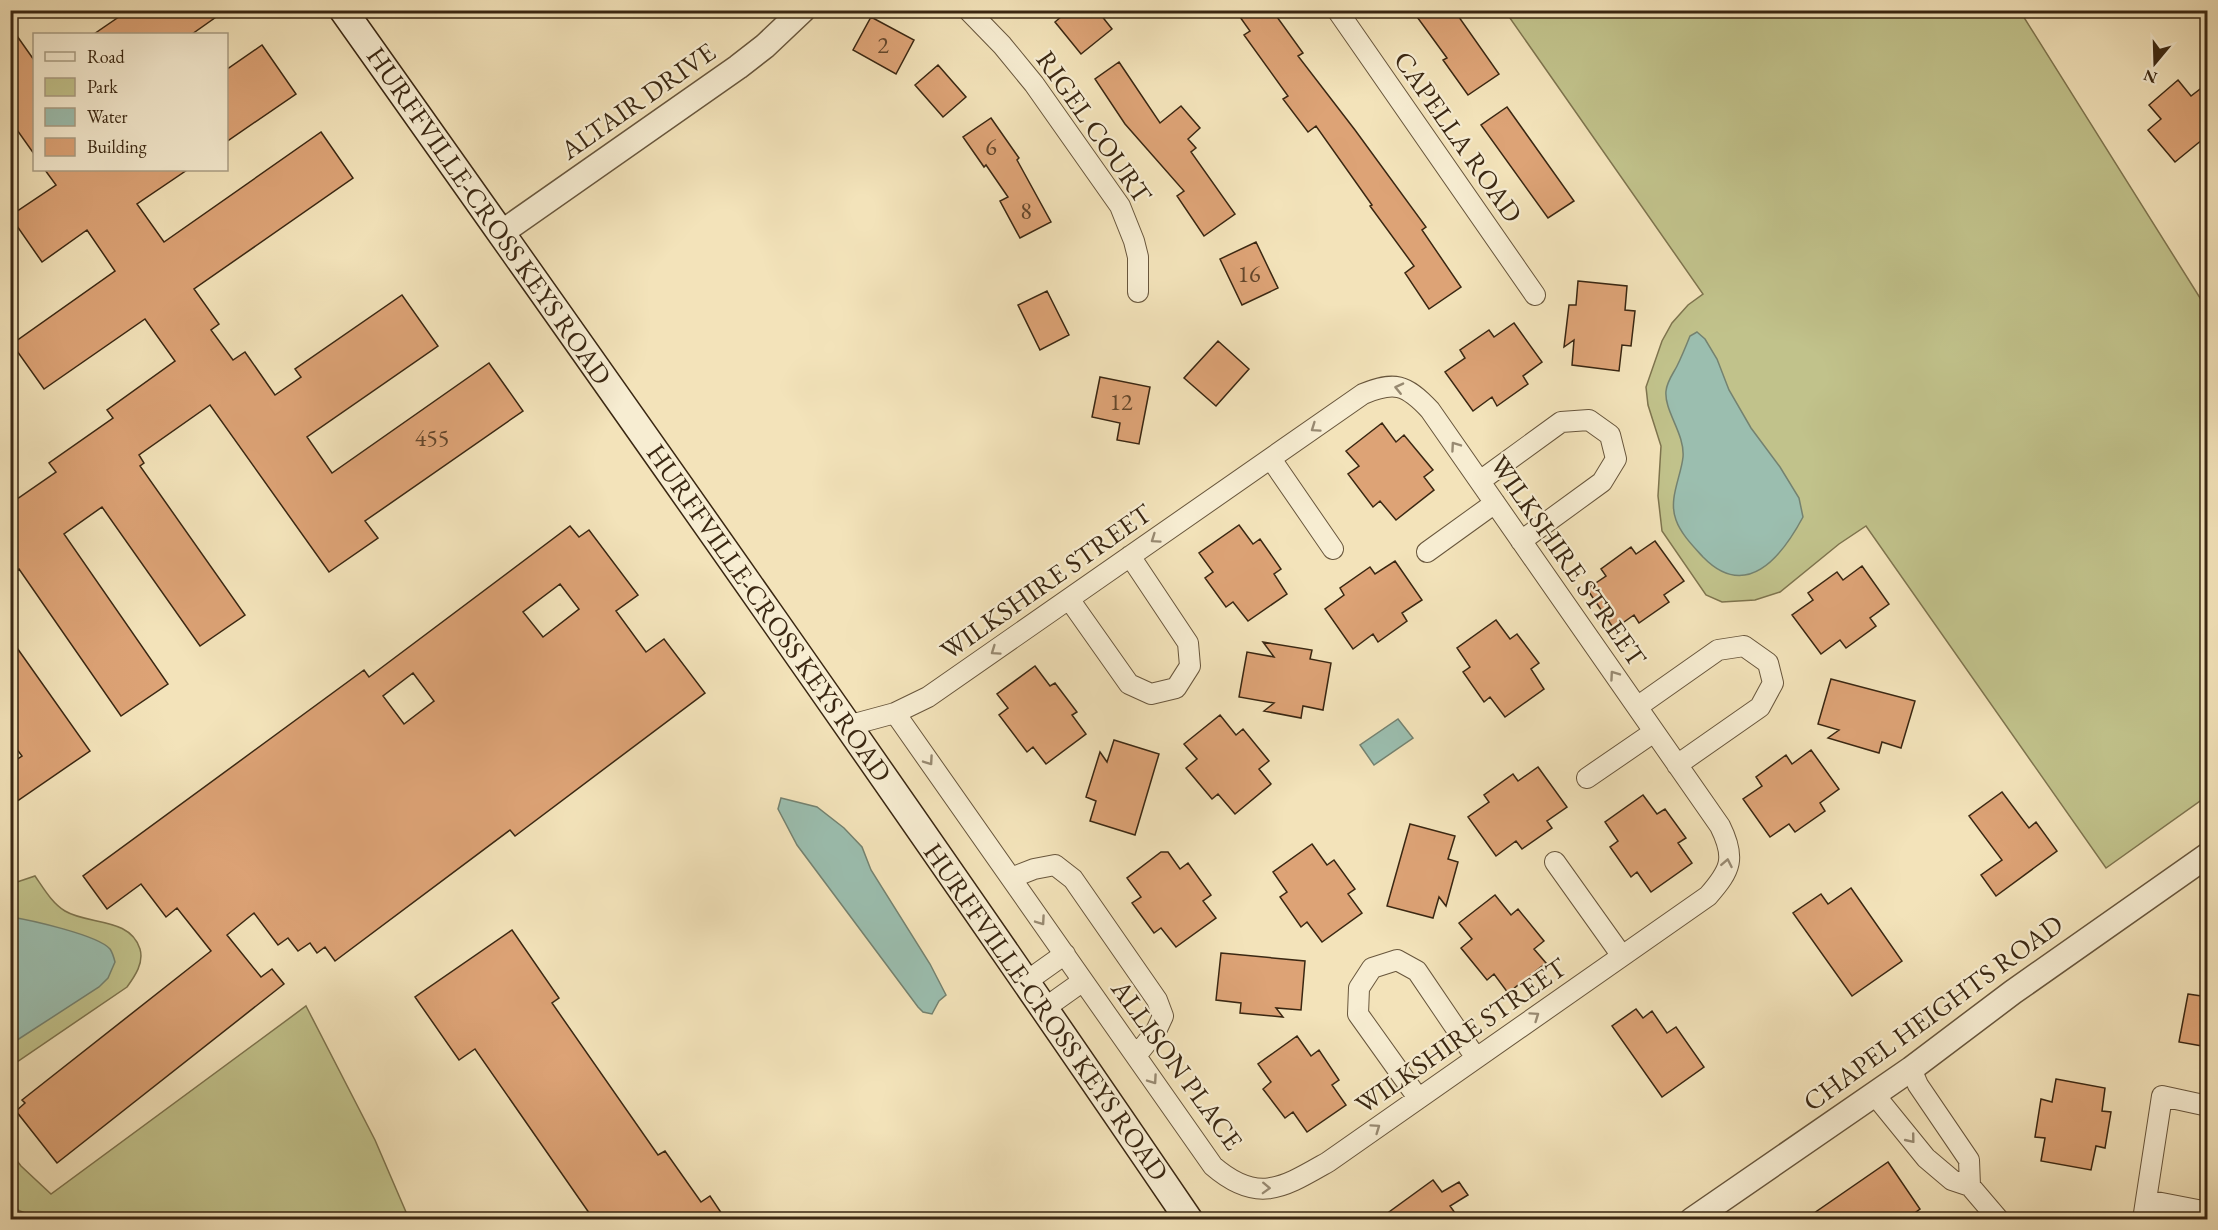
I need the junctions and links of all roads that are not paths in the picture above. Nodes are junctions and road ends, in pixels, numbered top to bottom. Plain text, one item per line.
1 (343, 10) edge
2 (803, 10) edge
3 (968, 10) edge
4 (1337, 10) edge
5 (501, 233) junction
6 (1138, 292) dead end
7 (1535, 295) dead end
8 (1271, 459) junction
9 (1480, 481) junction
10 (1495, 503) junction
11 (1521, 541) junction
12 (1333, 549) dead end
13 (1427, 552) dead end
14 (1130, 556) junction
15 (1069, 599) junction
16 (1637, 707) junction
17 (895, 713) junction
18 (847, 726) junction
19 (1654, 732) junction
20 (1677, 765) junction
21 (1587, 778) dead end
22 (2208, 855) edge
23 (1555, 862) dead end
24 (1011, 878) junction
25 (1065, 954) junction
26 (1622, 956) junction
27 (1027, 981) junction
28 (1083, 981) junction
29 (1045, 1008) junction
30 (1136, 1056) junction
31 (1476, 1058) junction
32 (1911, 1069) junction
33 (1874, 1094) junction
34 (1418, 1098) junction
35 (2208, 1106) edge
36 (1328, 1162) joint
37 (1970, 1186) junction
38 (2145, 1200) junction
39 (2208, 1212) edge
40 (1189, 1220) edge
41 (1692, 1220) edge
42 (1999, 1220) edge
43 (2143, 1220) edge

1 - 5 main road, HURFFVILLE-CROSS KEYS ROAD
2 - 5 street, ALTAIR DRIVE
3 - 6 street, RIGEL COURT
4 - 7 street, CAPELLA ROAD
5 - 18 main road, HURFFVILLE-CROSS KEYS ROAD
9 -> 8 street, WILKSHIRE STREET
8 - 12 street
8 -> 14 street, WILKSHIRE STREET
9 - 10 street, WILKSHIRE STREET
9 - 11 street
10 - 11 street, WILKSHIRE STREET
10 - 13 street
16 -> 11 street, WILKSHIRE STREET
14 - 15 street, WILKSHIRE STREET
14 - 15 street
15 -> 17 street, WILKSHIRE STREET
16 - 19 street, WILKSHIRE STREET
16 - 20 street
17 - 18 street, WILKSHIRE STREET
17 -> 24 street, ALLISON PLACE
18 - 27 main road, HURFFVILLE-CROSS KEYS ROAD
19 - 20 street, WILKSHIRE STREET
19 - 21 street
26 -> 20 street, WILKSHIRE STREET
22 - 32 street, CHAPEL HEIGHTS ROAD
23 - 26 street
24 -> 25 street, ALLISON PLACE
24 - 30 street
25 - 27 street
25 - 28 street, ALLISON PLACE
31 -> 26 street, WILKSHIRE STREET
27 - 29 main road, HURFFVILLE-CROSS KEYS ROAD
28 - 29 street, ALLISON PLACE
28 - 30 street, ALLISON PLACE
29 - 40 main road, HURFFVILLE-CROSS KEYS ROAD
30 -> 36 street, ALLISON PLACE
31 - 34 street, WILKSHIRE STREET
31 - 34 street
32 - 33 street, CHAPEL HEIGHTS ROAD
32 - 37 street
33 -> 37 street
33 - 41 street, CHAPEL HEIGHTS ROAD
36 -> 34 street, WILKSHIRE STREET
35 - 38 street
37 - 42 street
38 - 39 street
38 - 43 street

